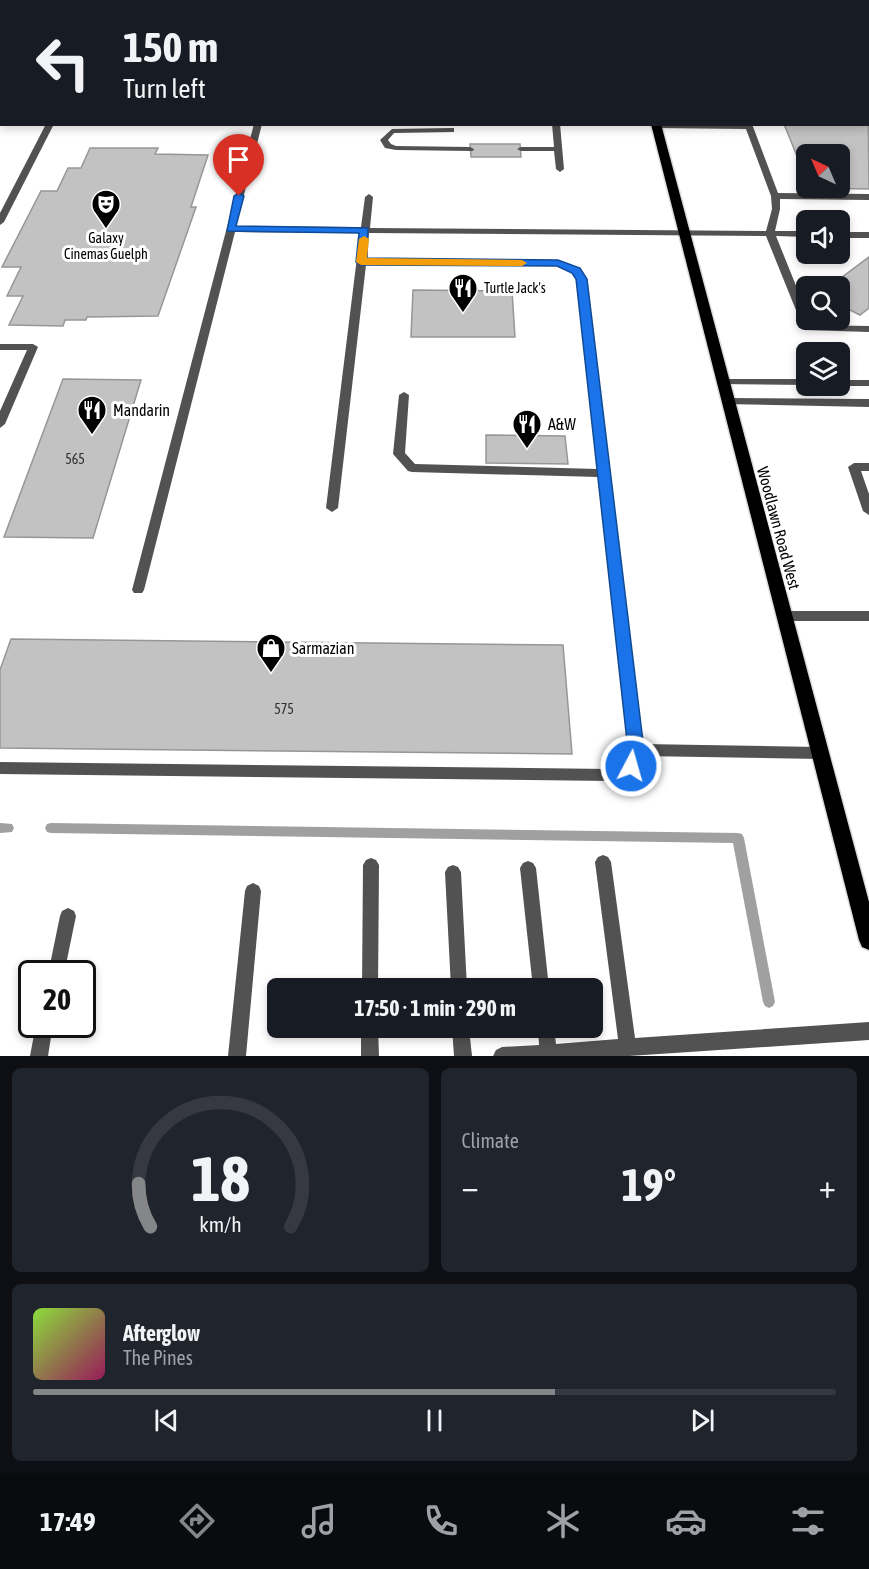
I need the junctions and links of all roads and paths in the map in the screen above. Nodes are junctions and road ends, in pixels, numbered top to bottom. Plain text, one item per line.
1 (49, 126) edge
2 (257, 126) edge
3 (456, 126) edge
4 (556, 126) edge
5 (656, 126) edge
6 (748, 126) edge
7 (451, 130) junction
8 (430, 148) junction
9 (470, 149) dead end
10 (520, 149) dead end
11 (558, 149) junction
12 (561, 169) dead end
13 (775, 196) junction
14 (369, 197) dead end
15 (869, 197) edge
16 (0, 222) edge
17 (230, 229) junction
18 (365, 230) junction
19 (683, 233) junction
20 (770, 234) junction
21 (796, 234) edge
22 (850, 235) edge
23 (869, 235) edge
24 (361, 262) junction
25 (869, 328) edge
26 (0, 346) edge
27 (722, 382) junction
28 (796, 382) edge
29 (850, 382) edge
30 (869, 383) edge
31 (404, 395) dead end
32 (728, 402) junction
33 (869, 403) edge
34 (0, 424) edge
35 (869, 467) edge
36 (604, 473) junction
37 (332, 508) dead end
38 (869, 511) edge
39 (138, 590) dead end
40 (783, 616) junction
41 (869, 616) edge
42 (636, 750) junction
43 (819, 753) junction
44 (0, 768) edge
45 (603, 862) dead end
46 (371, 865) dead end
47 (528, 868) dead end
48 (453, 872) dead end
49 (253, 891) dead end
50 (68, 916) dead end
51 (869, 940) edge
52 (59, 960) edge
53 (370, 978) edge
54 (458, 978) edge
55 (541, 978) edge
56 (869, 1031) edge
57 (42, 1038) edge
58 (370, 1038) edge
59 (462, 1038) edge
60 (547, 1038) edge
61 (628, 1047) junction
62 (549, 1053) junction
63 (39, 1056) edge
64 (237, 1056) edge
65 (370, 1056) edge
66 (463, 1056) edge
67 (502, 1056) edge

1 - 16 lane
2 - 17 lane
3 - 7 lane
4 - 11 lane
5 - 19 main road, Woodlawn Road West
6 - 13 lane
7 - 8 lane
7 - 8 lane
8 - 9 lane
10 - 11 lane
11 - 12 lane
13 - 15 lane
13 - 20 lane
14 - 18 lane
17 - 18 lane
17 - 39 lane
18 - 19 lane
18 - 24 lane
19 - 20 lane
19 - 27 main road, Woodlawn Road West
20 - 21 lane
20 - 25 lane
22 - 23 lane
24 - 36 lane
24 - 37 lane
26 - 34 lane
27 - 28 lane
27 - 32 main road, Woodlawn Road West
29 - 30 lane
31 - 36 lane
32 - 33 lane
32 - 40 main road, Woodlawn Road West
35 - 38 lane
36 - 42 lane
40 - 41 lane
40 - 43 main road, Woodlawn Road West
42 - 43 lane
42 - 44 lane
43 - 51 main road, Woodlawn Road West
45 - 61 lane
46 - 53 lane
47 - 55 lane
48 - 54 lane
49 - 64 lane
50 - 52 lane
56 - 61 lane
57 - 63 lane
58 - 65 lane
59 - 66 lane
60 - 62 lane
61 - 62 lane
62 - 67 lane

